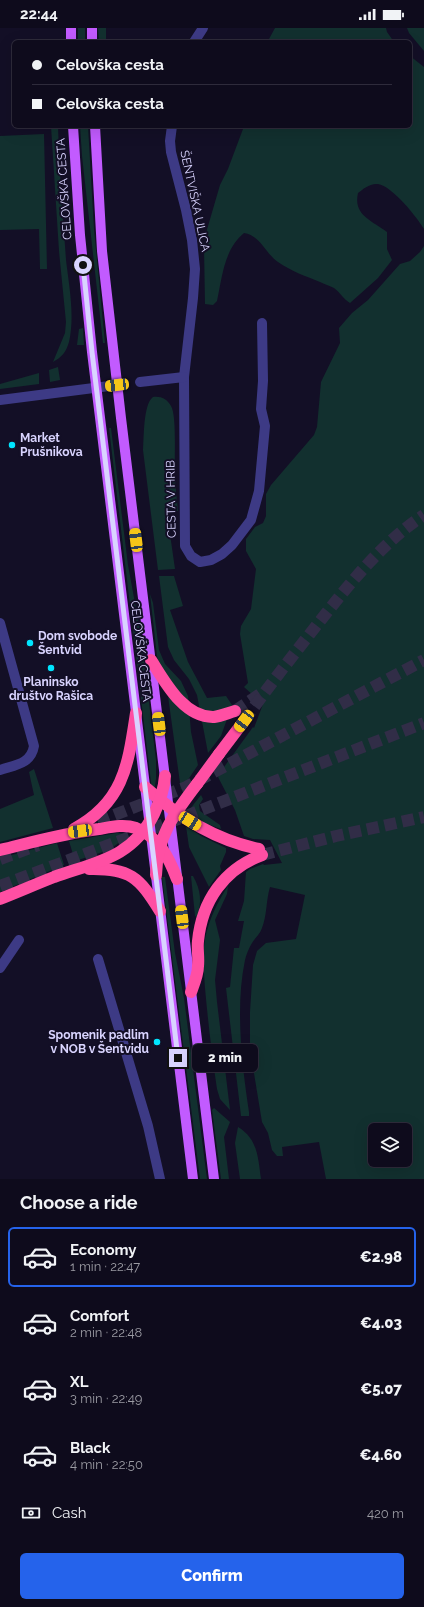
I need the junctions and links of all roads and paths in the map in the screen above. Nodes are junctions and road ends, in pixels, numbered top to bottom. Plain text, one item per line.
1 (71, 28) edge
2 (92, 28) edge
3 (203, 28) edge
4 (71, 40) edge
5 (92, 40) edge
6 (195, 40) edge
7 (74, 128) edge
8 (95, 128) edge
9 (172, 128) edge
10 (262, 323) dead end
11 (184, 377) junction
12 (140, 382) dead end
13 (117, 385) junction
14 (96, 388) junction
15 (0, 400) edge
16 (0, 622) edge
17 (151, 660) junction
18 (235, 710) tunnel mouth
19 (136, 713) junction
20 (244, 721) tunnel mouth
21 (0, 770) edge
22 (165, 776) joint
23 (145, 787) junction
24 (169, 810) junction
25 (148, 830) junction
26 (61, 835) junction
27 (160, 845) junction
28 (0, 850) edge
29 (72, 871) junction
30 (156, 875) junction
31 (177, 879) junction
32 (0, 899) edge
33 (160, 911) junction
34 (19, 940) dead end
35 (98, 959) dead end
36 (0, 968) edge
37 (191, 992) junction
38 (160, 1179) edge
39 (193, 1179) edge
40 (214, 1179) edge

1 - 4 main road
2 - 5 main road
3 - 6 street
7 - 14 main road, CELOVŠKA CESTA
8 - 13 main road, CELOVŠKA CESTA
9 - 11 street, ŠENTVIŠKA ULICA
10 - 11 street, CESTA V HRIB
11 - 12 street
13 - 14 street
13 - 17 main road, CELOVŠKA CESTA
14 - 15 street
14 - 19 main road, CELOVŠKA CESTA
16 - 21 street
17 - 18 highway
17 - 22 main road, CELOVŠKA CESTA
19 - 23 main road, CELOVŠKA CESTA
19 - 26 highway
20 - 24 highway, bridge
22 - 24 highway
23 - 24 highway
23 - 25 main road, CELOVŠKA CESTA
24 - 25 highway
24 - 27 highway
24 - 31 main road
24 - 37 highway
25 - 26 highway
25 - 27 highway
25 - 29 highway
25 - 30 main road, CELOVŠKA CESTA
26 - 28 highway
27 - 30 highway
27 - 31 highway
29 - 32 highway
29 - 33 highway
30 - 33 main road, CELOVŠKA CESTA
31 - 37 main road
33 - 39 main road, CELOVŠKA CESTA
34 - 36 street
35 - 38 street
37 - 40 main road

